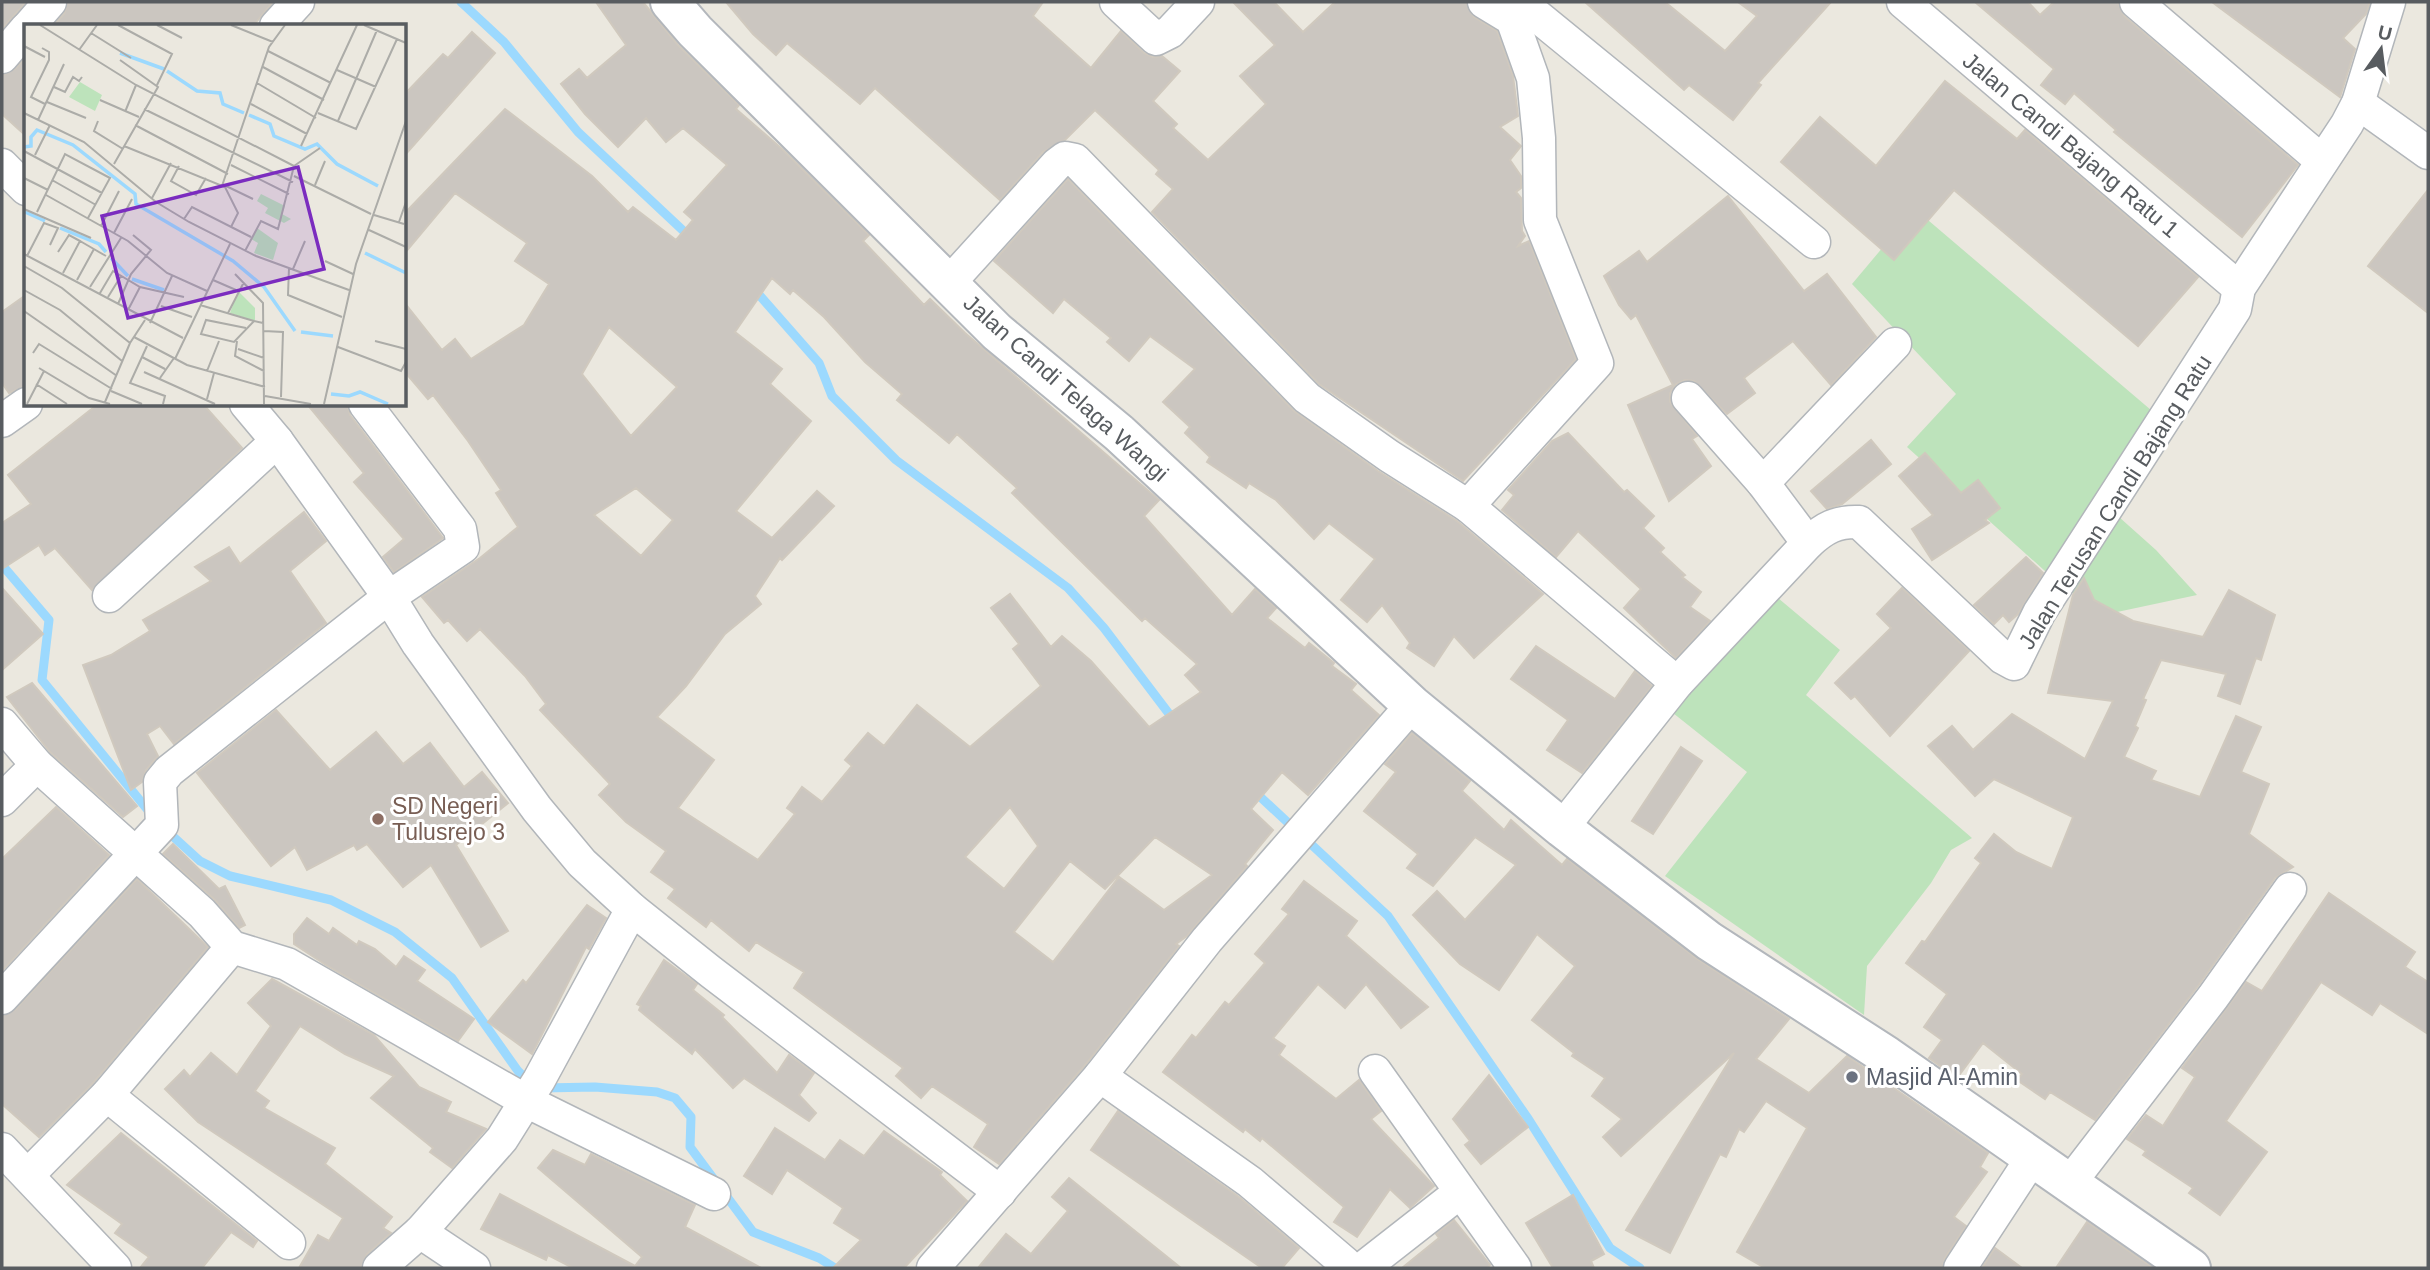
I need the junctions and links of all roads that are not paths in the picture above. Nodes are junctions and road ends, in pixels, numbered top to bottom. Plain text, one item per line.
1 (50, 2) edge
2 (298, 2) edge
3 (670, 2) edge
4 (1116, 2) edge
5 (1198, 2) edge
6 (1520, 2) edge
7 (1903, 2) edge
8 (2136, 2) edge
9 (2389, 2) edge
10 (1488, 3) edge
11 (31, 24) edge
12 (278, 24) edge
13 (24, 32) edge
14 (2, 57) edge
15 (2358, 103) junction
16 (2428, 153) edge
17 (2322, 161) junction
18 (2, 165) edge
19 (24, 187) edge
20 (1814, 242) dead end
21 (949, 283) junction
22 (2239, 288) junction
23 (1895, 344) dead end
24 (1688, 398) dead end
25 (24, 405) edge
26 (248, 406) edge
27 (367, 406) edge
28 (2, 421) edge
29 (278, 441) junction
30 (1763, 483) junction
31 (1468, 506) junction
32 (1808, 543) junction
33 (109, 596) dead end
34 (390, 597) junction
35 (1677, 682) junction
36 (1412, 705) junction
37 (2, 724) edge
38 (37, 765) junction
39 (2, 800) edge
40 (1562, 828) junction
41 (136, 854) junction
42 (2290, 889) dead end
43 (632, 909) junction
44 (232, 947) junction
45 (2, 998) edge
46 (1375, 1071) dead end
47 (1100, 1076) junction
48 (533, 1090) junction
49 (107, 1095) junction
50 (2, 1149) edge
51 (2032, 1158) junction
52 (28, 1175) junction
53 (2069, 1185) junction
54 (1000, 1192) junction
55 (1460, 1193) junction
56 (713, 1194) dead end
57 (420, 1232) junction
58 (289, 1243) dead end
59 (1352, 1267) edge
60 (115, 1268) edge
61 (379, 1268) edge
62 (474, 1268) edge
63 (933, 1268) edge
64 (1515, 1268) edge
65 (1960, 1268) edge
66 (2191, 1268) edge

1 - 11 street
2 - 12 street
3 - 21 street, Jalan Candi Telaga Wangi
4 - 5 street
6 - 20 street
7 - 22 street, Jalan Candi Bajang Ratu 1
8 - 17 street
9 - 15 street
10 - 31 street
13 - 14 street
15 - 16 street
15 - 17 street
17 - 22 street
18 - 19 street
21 - 31 street
21 - 36 street, Jalan Candi Telaga Wangi
22 - 32 street, Jalan Terusan Candi Bajang Ratu
23 - 30 street
24 - 30 street
25 - 28 street
26 - 29 street
27 - 34 street
29 - 33 street
29 - 34 street
30 - 32 street
31 - 35 street
32 - 35 street, Jalan Terusan Candi Bajang Ratu
34 - 41 street
34 - 43 street
35 - 40 street, Jalan Terusan Candi Bajang Ratu
36 - 40 street, Jalan Candi Telaga Wangi
36 - 47 street
37 - 38 street
38 - 39 street
38 - 41 street
40 - 51 street, Jalan Candi Telaga Wangi
41 - 44 street
41 - 45 street
42 - 53 street
43 - 48 street
43 - 54 street
44 - 48 street
44 - 49 street
46 - 55 street
47 - 54 street
47 - 59 street
48 - 56 street
48 - 57 street
49 - 52 street
49 - 58 street
50 - 52 street
51 - 53 street, Jalan Candi Telaga Wangi
51 - 65 street
52 - 60 street
53 - 66 street, Jalan Candi Telaga Wangi
54 - 63 street
55 - 59 street
55 - 64 street
57 - 61 street
57 - 62 street

